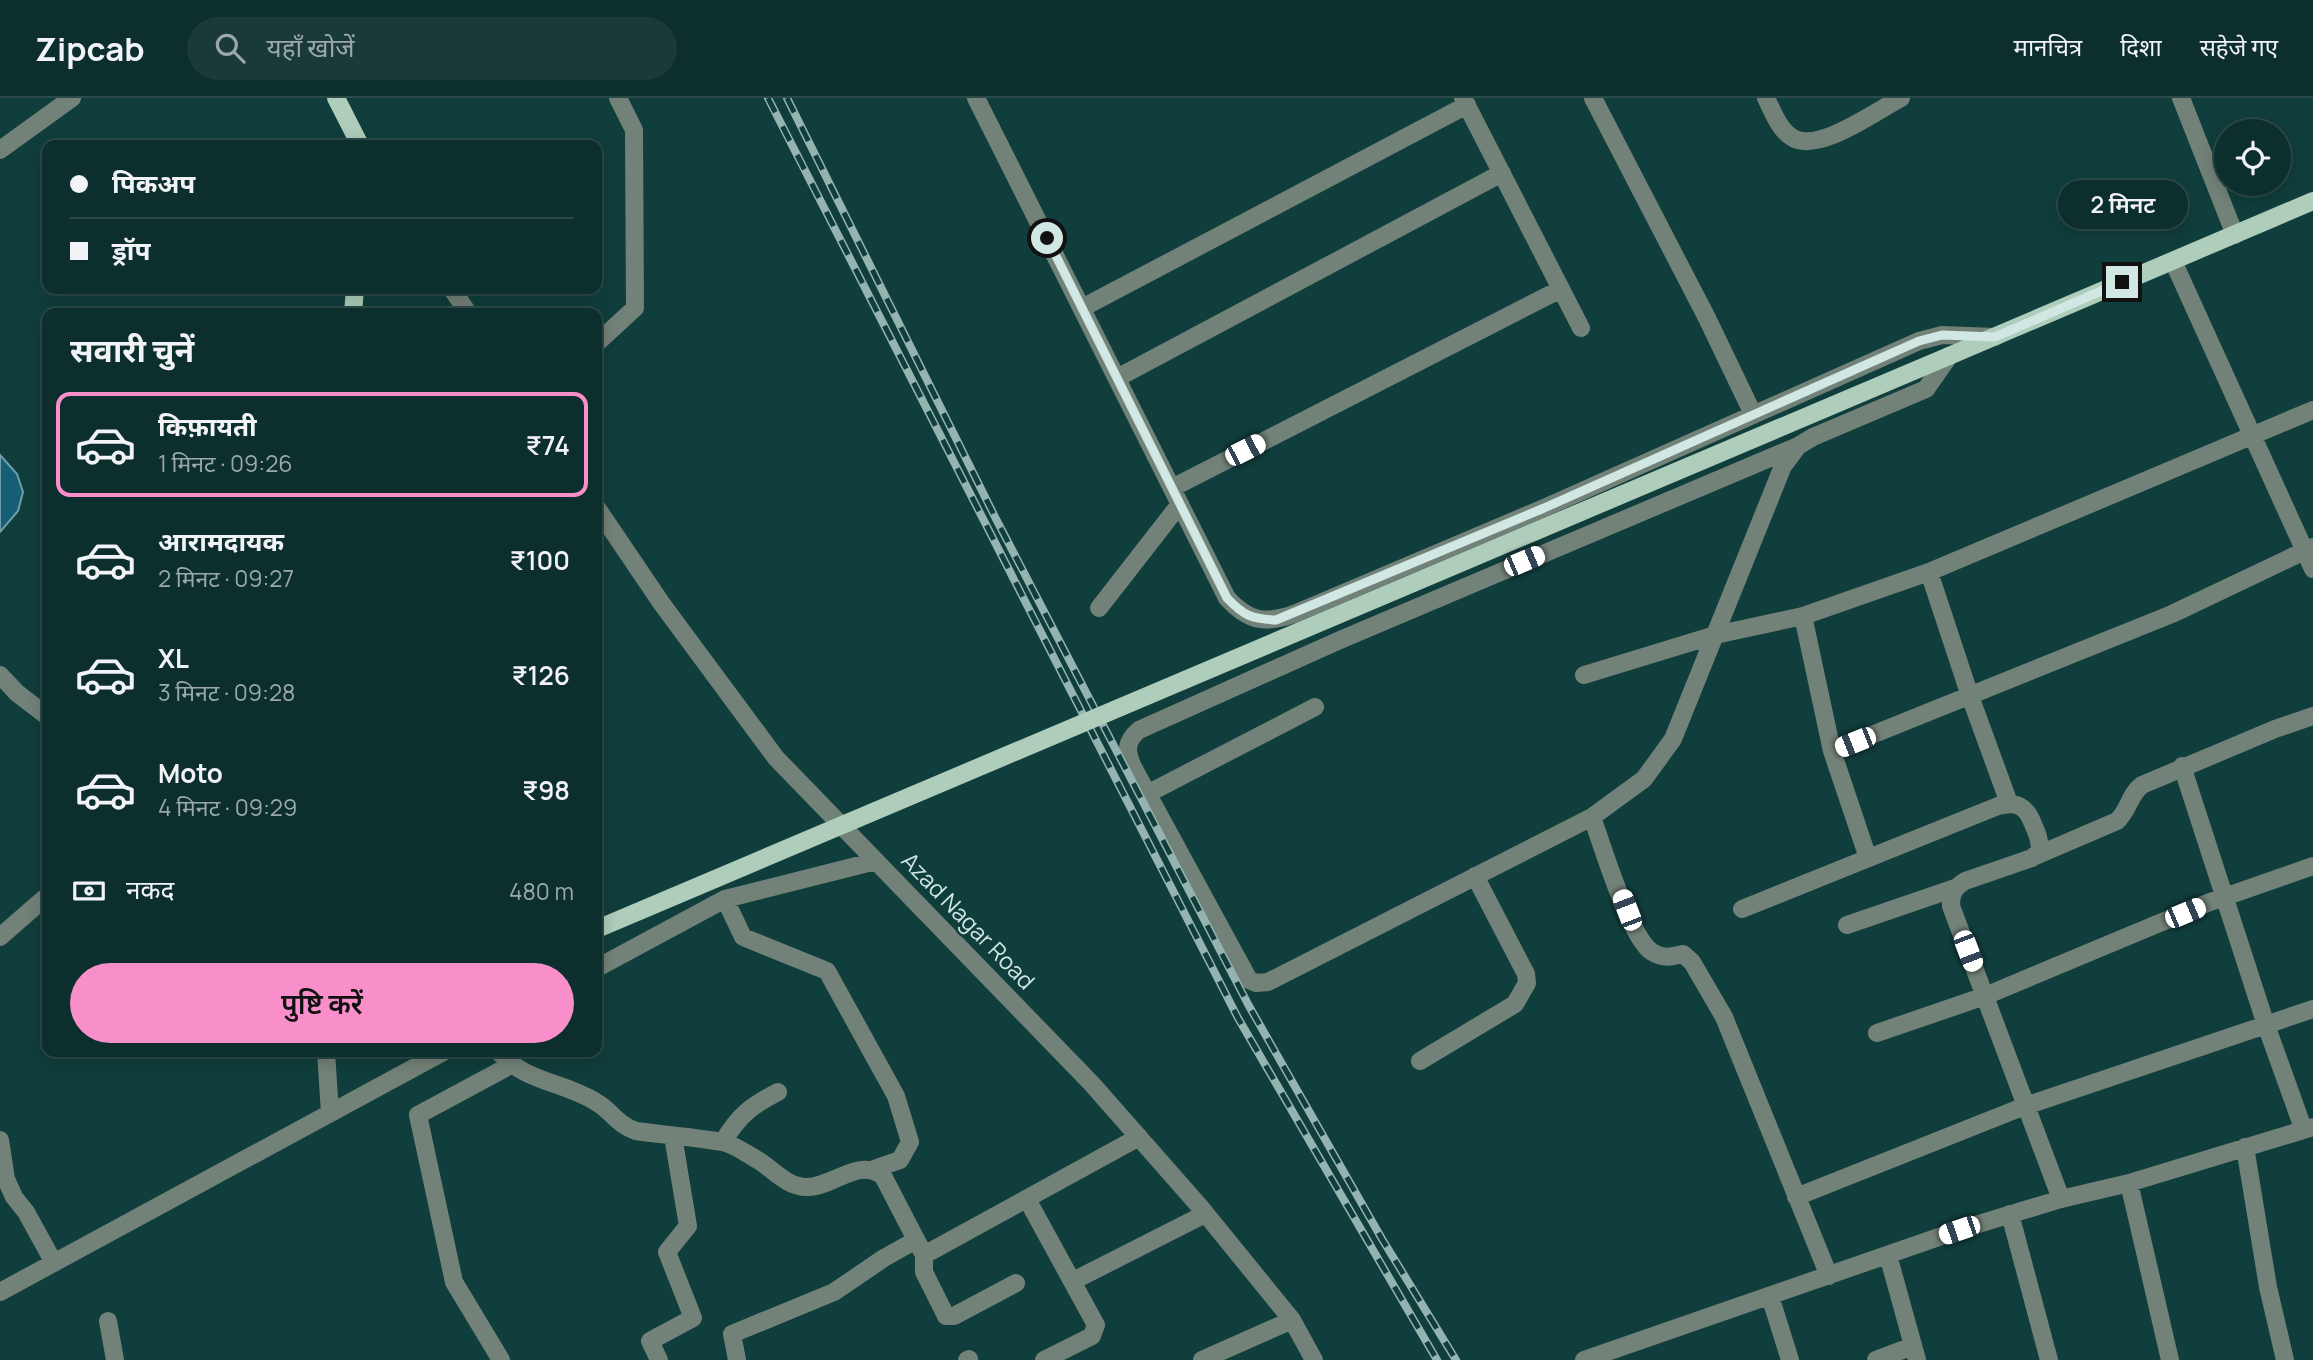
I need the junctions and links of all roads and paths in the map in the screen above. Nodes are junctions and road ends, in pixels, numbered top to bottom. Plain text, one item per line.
1 (72, 98) edge
2 (336, 98) edge
3 (618, 98) edge
4 (976, 98) edge
5 (1593, 98) edge
6 (1766, 98) edge
7 (1901, 98) edge
8 (2181, 98) edge
9 (1465, 102) edge
10 (357, 140) edge
11 (0, 150) edge
12 (1502, 173) junction
13 (2313, 201) edge
14 (2235, 235) junction
15 (2173, 261) junction
16 (1561, 289) junction
17 (1082, 308) junction
18 (1581, 328) dead end
19 (1995, 337) junction
20 (602, 339) edge
21 (1949, 356) junction
22 (1117, 378) junction
23 (2313, 410) edge
24 (1753, 414) junction
25 (2253, 437) junction
26 (1798, 446) junction
27 (1176, 496) junction
28 (602, 515) edge
29 (2309, 549) edge
30 (2313, 569) edge
31 (1929, 572) junction
32 (1099, 608) dead end
33 (1803, 615) junction
34 (1715, 635) junction
35 (0, 675) edge
36 (1584, 675) dead end
37 (1970, 696) junction
38 (1315, 707) dead end
39 (42, 712) edge
40 (2313, 716) edge
41 (1832, 751) junction
42 (2182, 766) junction
43 (1147, 794) junction
44 (2010, 803) junction
45 (1592, 817) junction
46 (1868, 858) junction
47 (2032, 858) junction
48 (876, 861) junction
49 (2313, 866) edge
50 (1475, 876) junction
51 (1955, 888) junction
52 (2224, 897) junction
53 (725, 899) junction
54 (42, 900) edge
55 (1742, 909) dead end
56 (1847, 925) dead end
57 (602, 927) edge
58 (0, 937) edge
59 (602, 965) edge
60 (1985, 996) junction
61 (2313, 1009) edge
62 (2266, 1025) junction
63 (1877, 1033) dead end
64 (326, 1057) edge
65 (434, 1057) edge
66 (505, 1058) edge
67 (1420, 1061) dead end
68 (778, 1092) dead end
69 (2025, 1106) junction
70 (330, 1113) junction
71 (2308, 1128) edge
72 (673, 1136) junction
73 (1139, 1137) junction
74 (0, 1140) edge
75 (723, 1142) junction
76 (2245, 1147) junction
77 (874, 1169) junction
78 (3, 1180) edge
79 (2129, 1183) junction
80 (1796, 1197) junction
81 (1027, 1199) junction
82 (2061, 1199) junction
83 (1205, 1214) junction
84 (2010, 1214) junction
85 (920, 1247) junction
86 (1888, 1255) junction
87 (54, 1263) junction
88 (1829, 1276) junction
89 (1073, 1281) junction
90 (1016, 1283) dead end
91 (0, 1292) edge
92 (1770, 1296) junction
93 (1292, 1320) junction
94 (108, 1321) dead end
95 (1915, 1353) edge
96 (114, 1360) edge
97 (501, 1360) edge
98 (659, 1360) edge
99 (737, 1360) edge
100 (1044, 1360) edge
101 (1202, 1360) edge
102 (1314, 1360) edge
103 (1584, 1360) edge
104 (1790, 1360) edge
105 (1876, 1360) edge
106 (2049, 1360) edge
107 (2170, 1360) edge
108 (2285, 1360) edge

1 - 11 street
2 - 10 main road
3 - 20 street
4 - 17 street
5 - 24 street
6 - 7 street
8 - 14 street
9 - 12 street
9 - 17 street
12 - 16 street
12 - 22 street
13 - 14 main road
14 - 15 main road
15 - 19 main road
15 - 25 street
16 - 18 street
16 - 27 street
17 - 22 street
19 - 21 main road
19 - 24 street
21 - 26 street
21 - 57 main road, bridge
22 - 27 street
23 - 25 street
24 - 27 street
25 - 29 street
25 - 31 street
26 - 34 street
26 - 43 street
27 - 32 street
28 - 48 street, Azad Nagar Road
29 - 30 street
29 - 37 street
31 - 33 street
31 - 37 street
33 - 34 street
33 - 41 street
34 - 36 street
34 - 45 street
35 - 39 street
37 - 41 street
37 - 44 street
38 - 43 street
40 - 42 street
41 - 46 street
42 - 47 street
42 - 52 street
43 - 50 street
44 - 46 street
44 - 47 street
45 - 50 street
45 - 80 street
46 - 55 street
47 - 51 street
48 - 53 street
48 - 73 street, Azad Nagar Road
49 - 52 street
50 - 67 street
51 - 56 street
51 - 60 street
52 - 60 street
52 - 62 street
53 - 59 street
53 - 77 street
54 - 58 street
60 - 63 street
60 - 69 street
61 - 62 street
62 - 69 street
62 - 71 street
64 - 70 street
65 - 70 street
66 - 72 street
66 - 97 street
68 - 75 street
69 - 80 street
69 - 82 street
70 - 87 street
71 - 76 street
72 - 75 street
72 - 98 street
73 - 81 street
73 - 83 street, Azad Nagar Road
74 - 78 street
75 - 77 street
76 - 79 street
76 - 108 street
77 - 85 street
78 - 87 street
79 - 82 street
79 - 107 street
80 - 88 street
81 - 85 street
81 - 89 street
82 - 84 street
83 - 89 street
83 - 93 street, Azad Nagar Road
84 - 86 street
84 - 106 street
85 - 90 street
85 - 99 street
86 - 88 street
86 - 95 street
87 - 91 street
88 - 92 street
89 - 100 street
92 - 103 street
92 - 104 street
93 - 101 street
93 - 102 street, Azad Nagar Road
94 - 96 street
95 - 105 street

